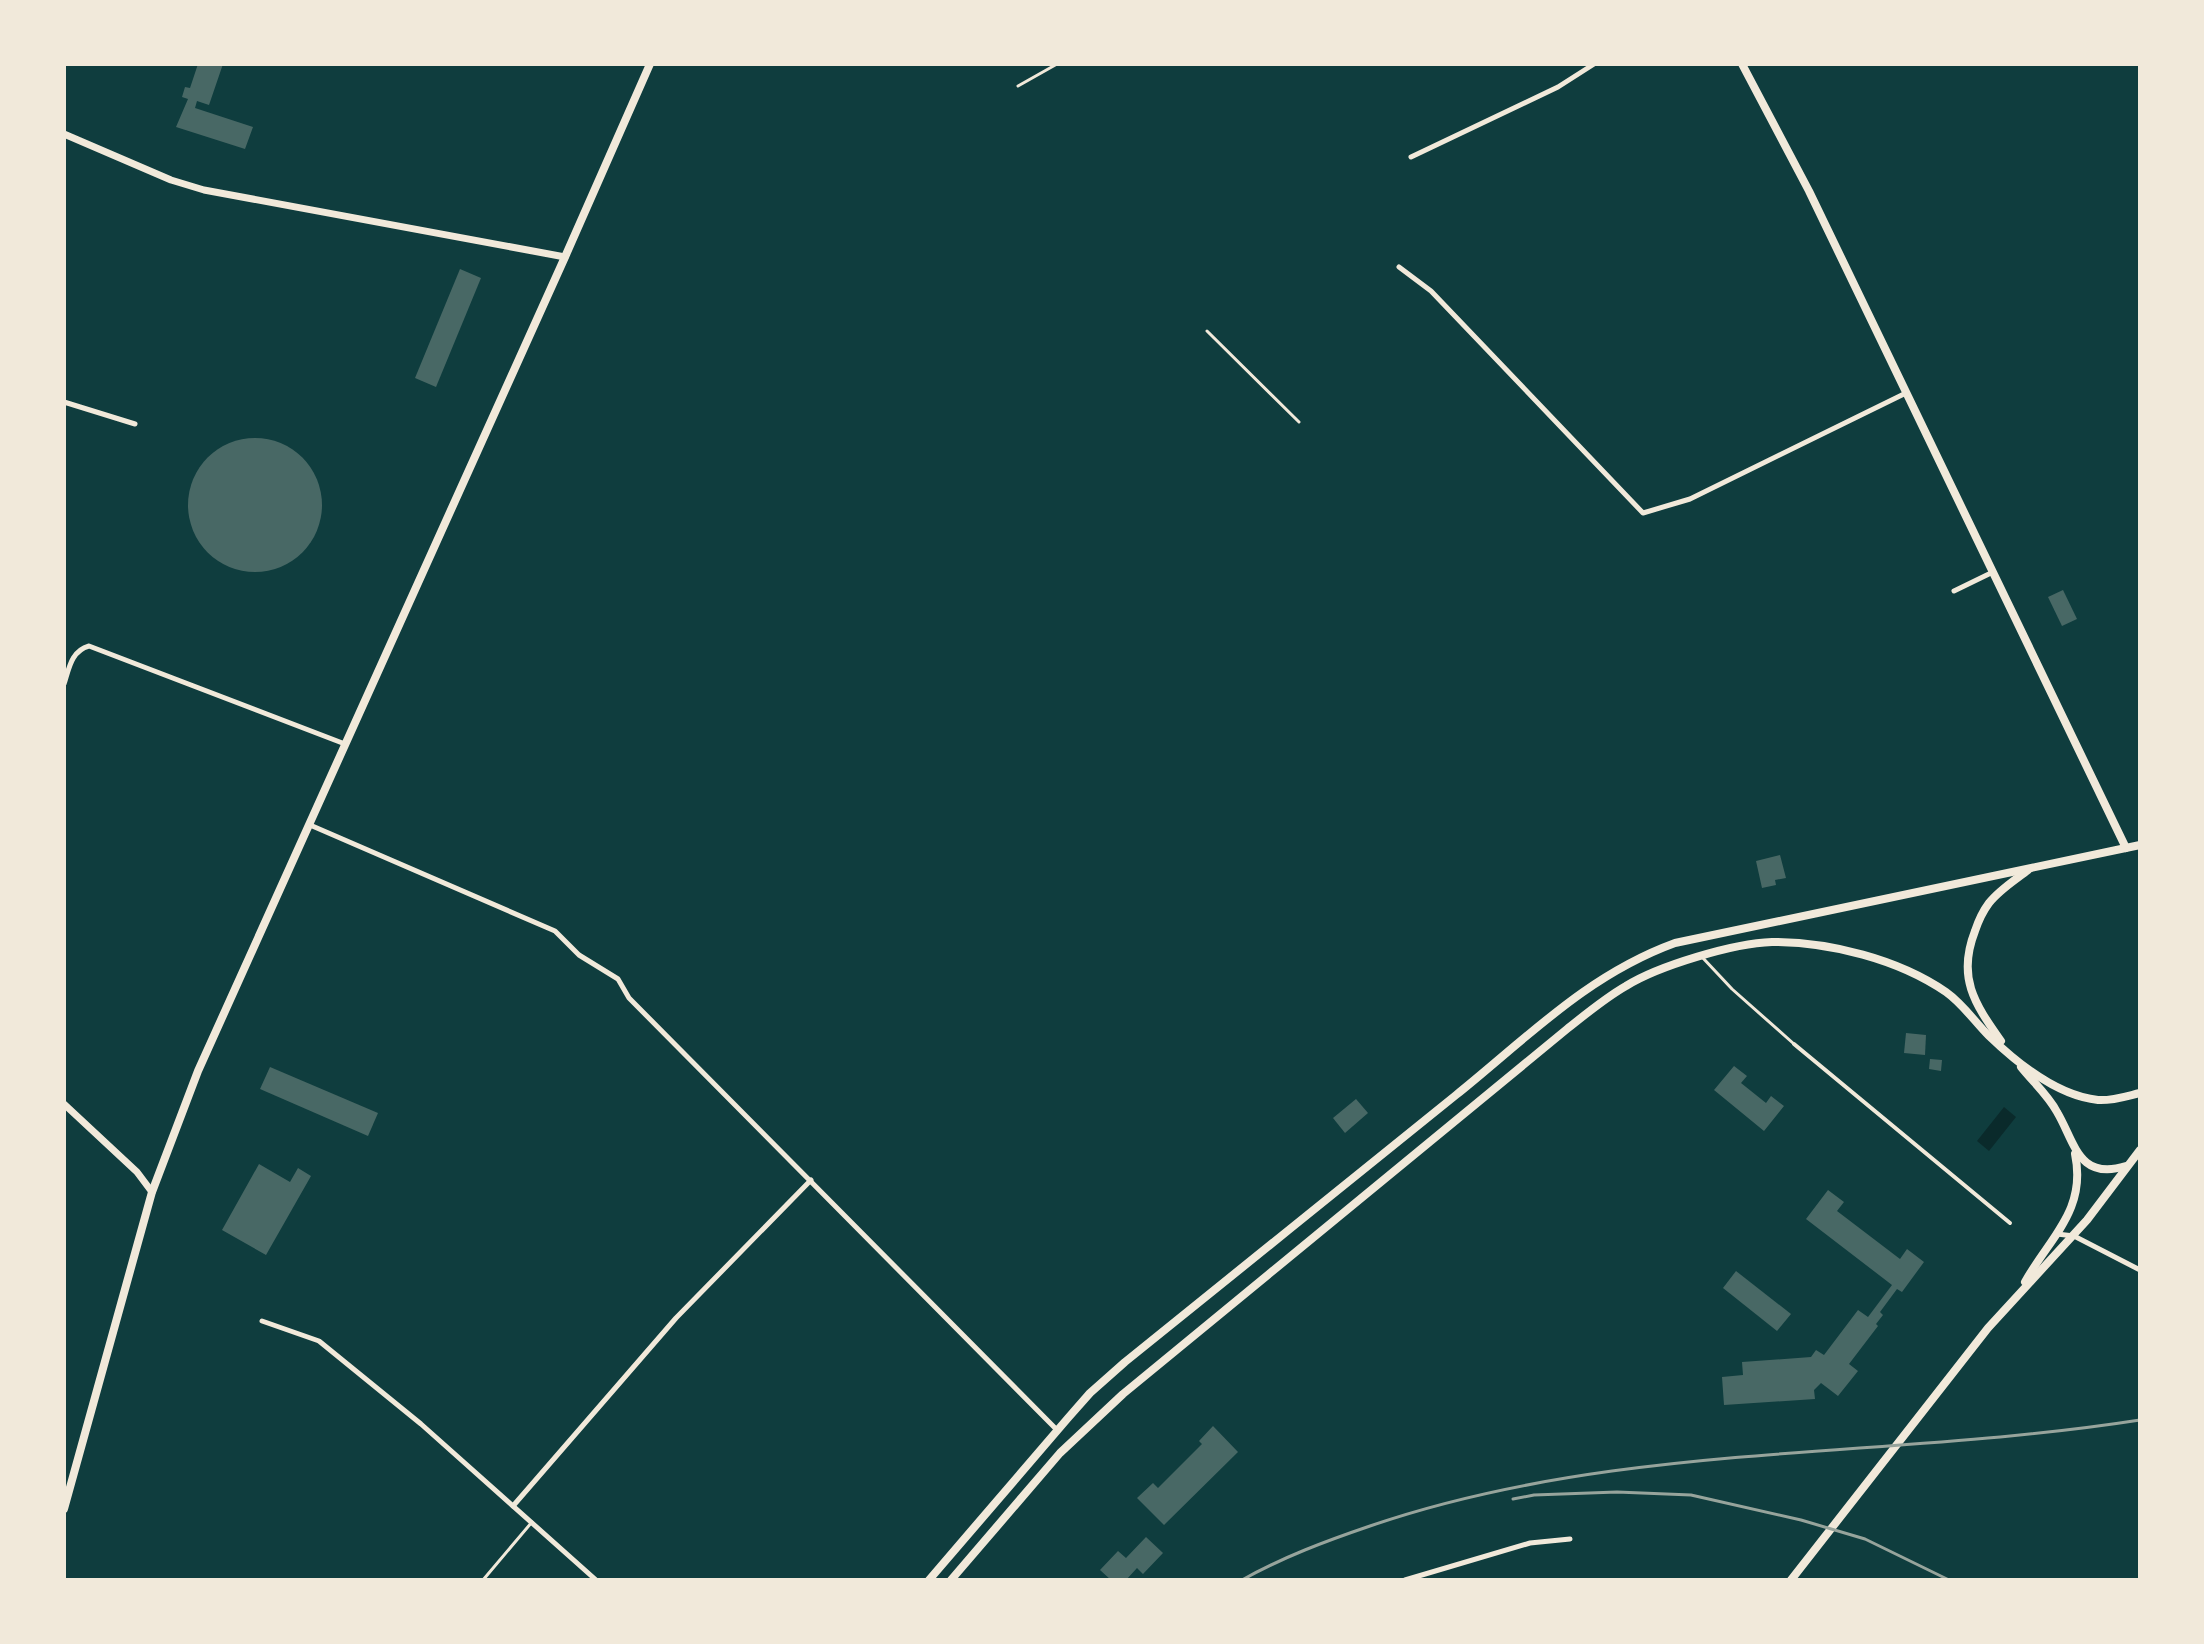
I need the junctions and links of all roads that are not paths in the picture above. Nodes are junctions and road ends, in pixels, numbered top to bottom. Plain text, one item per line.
1 (650, 64) edge
2 (1057, 64) edge
3 (1594, 64) edge
4 (1742, 64) edge
5 (1018, 86) dead end
6 (64, 134) edge
7 (1411, 157) dead end
8 (565, 257) junction
9 (1399, 267) dead end
10 (1207, 331) dead end
11 (1906, 393) junction
12 (64, 402) edge
13 (1299, 422) dead end
14 (135, 424) dead end
15 (1993, 572) junction
16 (1954, 591) dead end
17 (64, 684) edge
18 (345, 744) junction
19 (309, 825) junction
20 (2140, 845) edge
21 (2126, 848) junction
22 (2028, 870) junction
23 (1702, 957) junction
24 (1794, 1044) joint
25 (2011, 1056) junction
26 (2140, 1093) edge
27 (64, 1104) edge
28 (2140, 1150) edge
29 (2075, 1152) junction
30 (2128, 1165) junction
31 (811, 1180) junction
32 (152, 1192) junction
33 (2010, 1223) dead end
34 (2057, 1234) junction
35 (2074, 1236) junction
36 (2140, 1270) edge
37 (2018, 1293) junction
38 (262, 1321) dead end
39 (1057, 1430) junction
40 (1069, 1444) junction
41 (513, 1506) junction
42 (64, 1509) edge
43 (532, 1522) junction
44 (1570, 1539) dead end
45 (483, 1580) edge
46 (596, 1580) edge
47 (929, 1580) edge
48 (951, 1580) edge
49 (1405, 1580) edge
50 (1791, 1580) edge

1 - 8 main road
2 - 5 lane
3 - 7 street
4 - 11 main road
6 - 8 main road
8 - 18 main road
9 - 11 street
10 - 13 lane
11 - 15 main road
12 - 14 street
15 - 16 street
15 - 21 main road
17 - 18 street
18 - 19 main road
19 - 31 street
19 - 32 main road
20 - 21 main road
21 - 22 main road
22 - 25 main road
22 - 39 main road
23 - 24 lane
23 - 25 main road
23 - 40 main road
24 - 33 street
25 - 26 main road
25 - 29 main road
27 - 32 main road
28 - 30 main road
29 - 30 main road
29 - 34 main road
30 - 35 main road
31 - 39 street
31 - 41 street
32 - 42 main road
34 - 35 street
34 - 37 main road
35 - 36 street
35 - 37 main road
37 - 50 main road
38 - 41 street
39 - 40 main road
39 - 47 main road
40 - 48 main road
41 - 43 street
43 - 45 lane
43 - 46 street
44 - 49 street

